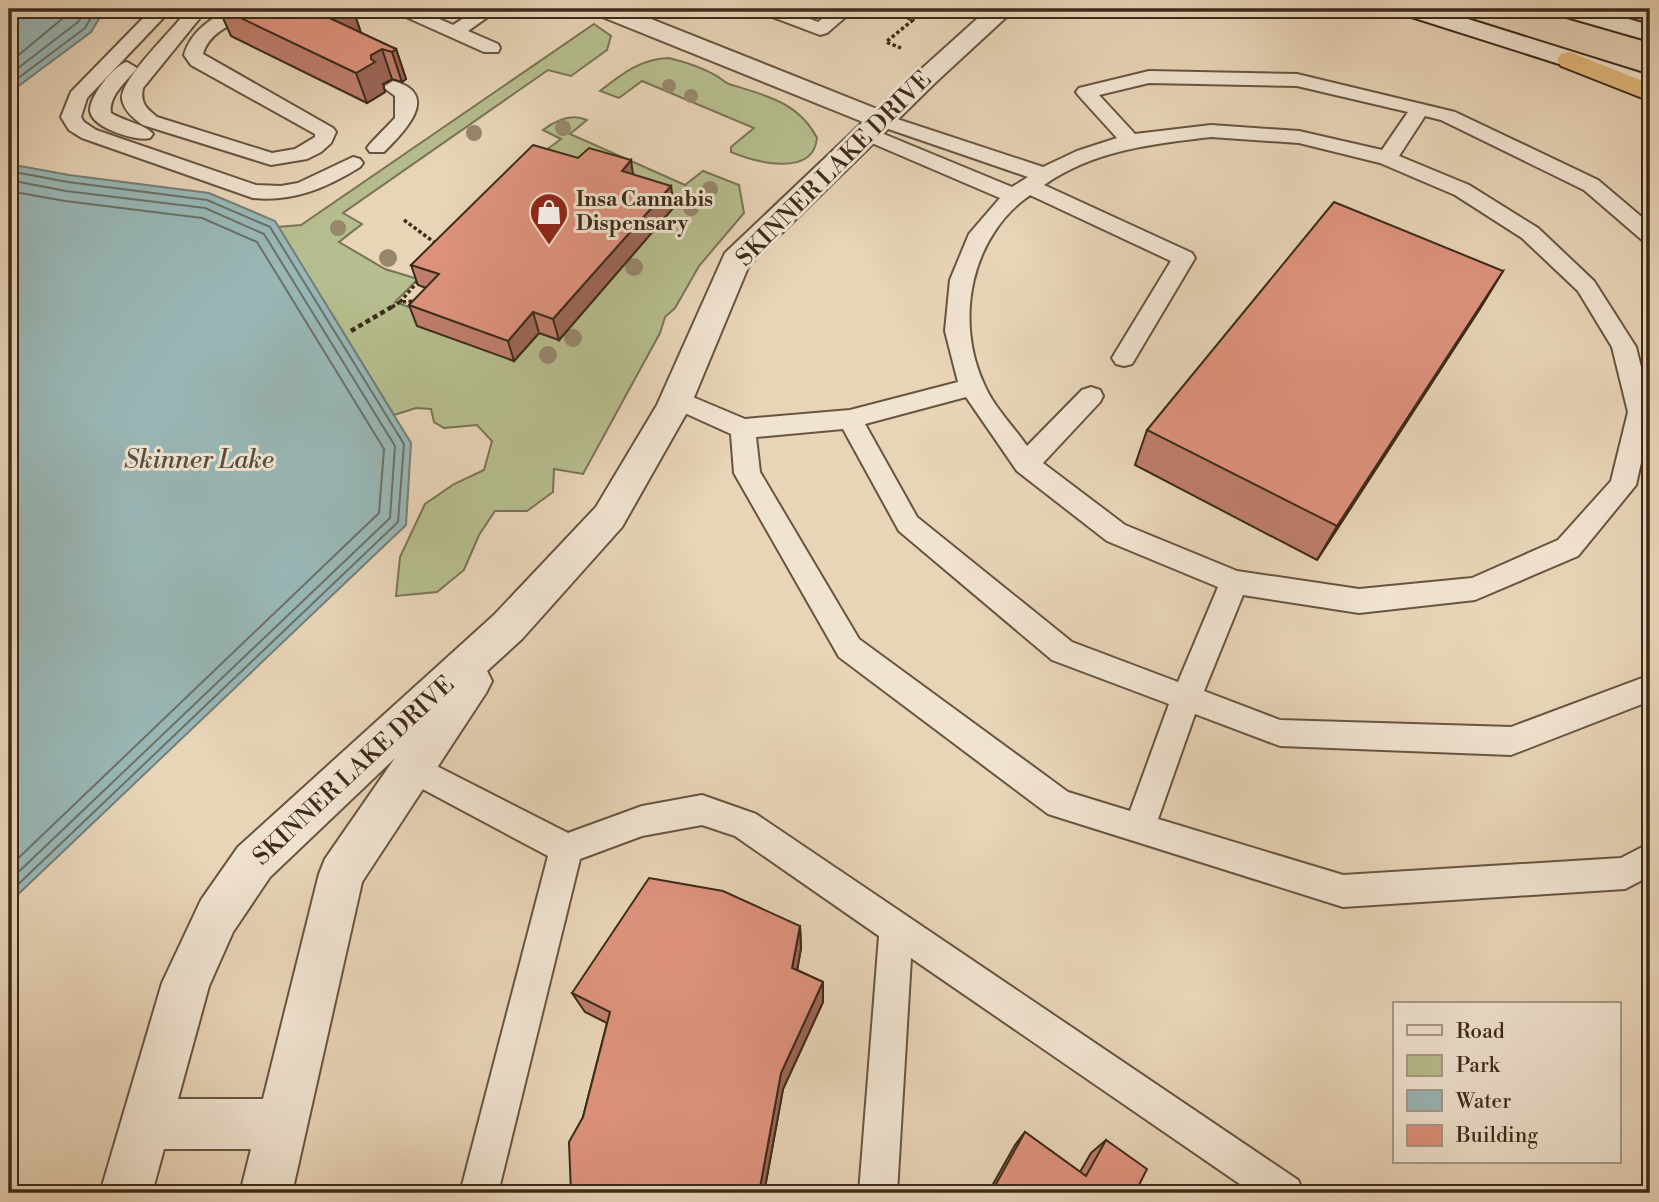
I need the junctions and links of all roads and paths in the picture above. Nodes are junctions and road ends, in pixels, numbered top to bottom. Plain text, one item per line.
1 (169, 9) edge
2 (181, 9) edge
3 (191, 9) edge
4 (491, 9) edge
5 (604, 9) edge
6 (768, 9) edge
7 (846, 9) edge
8 (1411, 9) edge
9 (1565, 9) edge
10 (992, 11) edge
11 (411, 13) edge
12 (873, 13) dead end
13 (250, 14) edge
14 (454, 32) junction
15 (1650, 33) edge
16 (491, 48) dead end
17 (901, 48) dead end
18 (1570, 60) junction
19 (1650, 85) edge
20 (393, 87) edge
21 (1650, 93) edge
22 (1420, 109) junction
23 (874, 127) junction
24 (1130, 141) junction
25 (370, 145) dead end
26 (1387, 158) junction
27 (1029, 186) junction
28 (404, 220) dead end
29 (1650, 235) edge
30 (446, 250) edge
31 (423, 276) edge
32 (400, 302) junction
33 (425, 303) edge
34 (351, 331) dead end
35 (1124, 358) dead end
36 (972, 387) junction
37 (1091, 396) dead end
38 (676, 399) junction
39 (1645, 413) edge
40 (850, 419) junction
41 (743, 429) junction
42 (1026, 464) junction
43 (1234, 582) junction
44 (508, 627) junction
45 (1650, 688) edge
46 (1186, 698) junction
47 (413, 768) junction
48 (1139, 828) junction
49 (566, 849) junction
50 (1650, 858) edge
51 (897, 929) junction
52 (144, 1124) junction
53 (284, 1124) junction
54 (126, 1193) edge
55 (266, 1193) edge
56 (480, 1193) edge
57 (878, 1193) edge
58 (1285, 1193) edge

1 - 2 lane
3 - 13 lane
4 - 14 lane
5 - 23 street
6 - 7 lane
8 - 18 street
9 - 15 street
10 - 23 street, SKINNER LAKE DRIVE
11 - 14 lane
12 - 17 path
14 - 16 lane
18 - 19 street
18 - 21 highway
20 - 25 lane
22 - 24 lane
22 - 26 lane
22 - 29 lane
23 - 27 lane
23 - 27 lane
23 - 38 street, SKINNER LAKE DRIVE
24 - 26 lane
24 - 27 lane
26 - 39 lane
27 - 35 lane
27 - 36 lane
28 - 30 path
31 - 32 path
32 - 33 path
32 - 34 path
36 - 40 lane
36 - 42 lane
37 - 42 lane
38 - 41 lane
38 - 44 street, SKINNER LAKE DRIVE
39 - 43 lane
40 - 41 lane
40 - 46 lane
41 - 48 lane
42 - 43 lane
43 - 46 lane
44 - 47 street, SKINNER LAKE DRIVE
44 - 52 street, SKINNER LAKE DRIVE
45 - 46 lane
46 - 48 lane
47 - 49 lane
47 - 53 street, SKINNER LAKE DRIVE
48 - 50 lane
49 - 51 lane
49 - 56 lane
51 - 57 lane
51 - 58 lane
52 - 53 street
52 - 54 street, SKINNER LAKE DRIVE
53 - 55 street, SKINNER LAKE DRIVE

